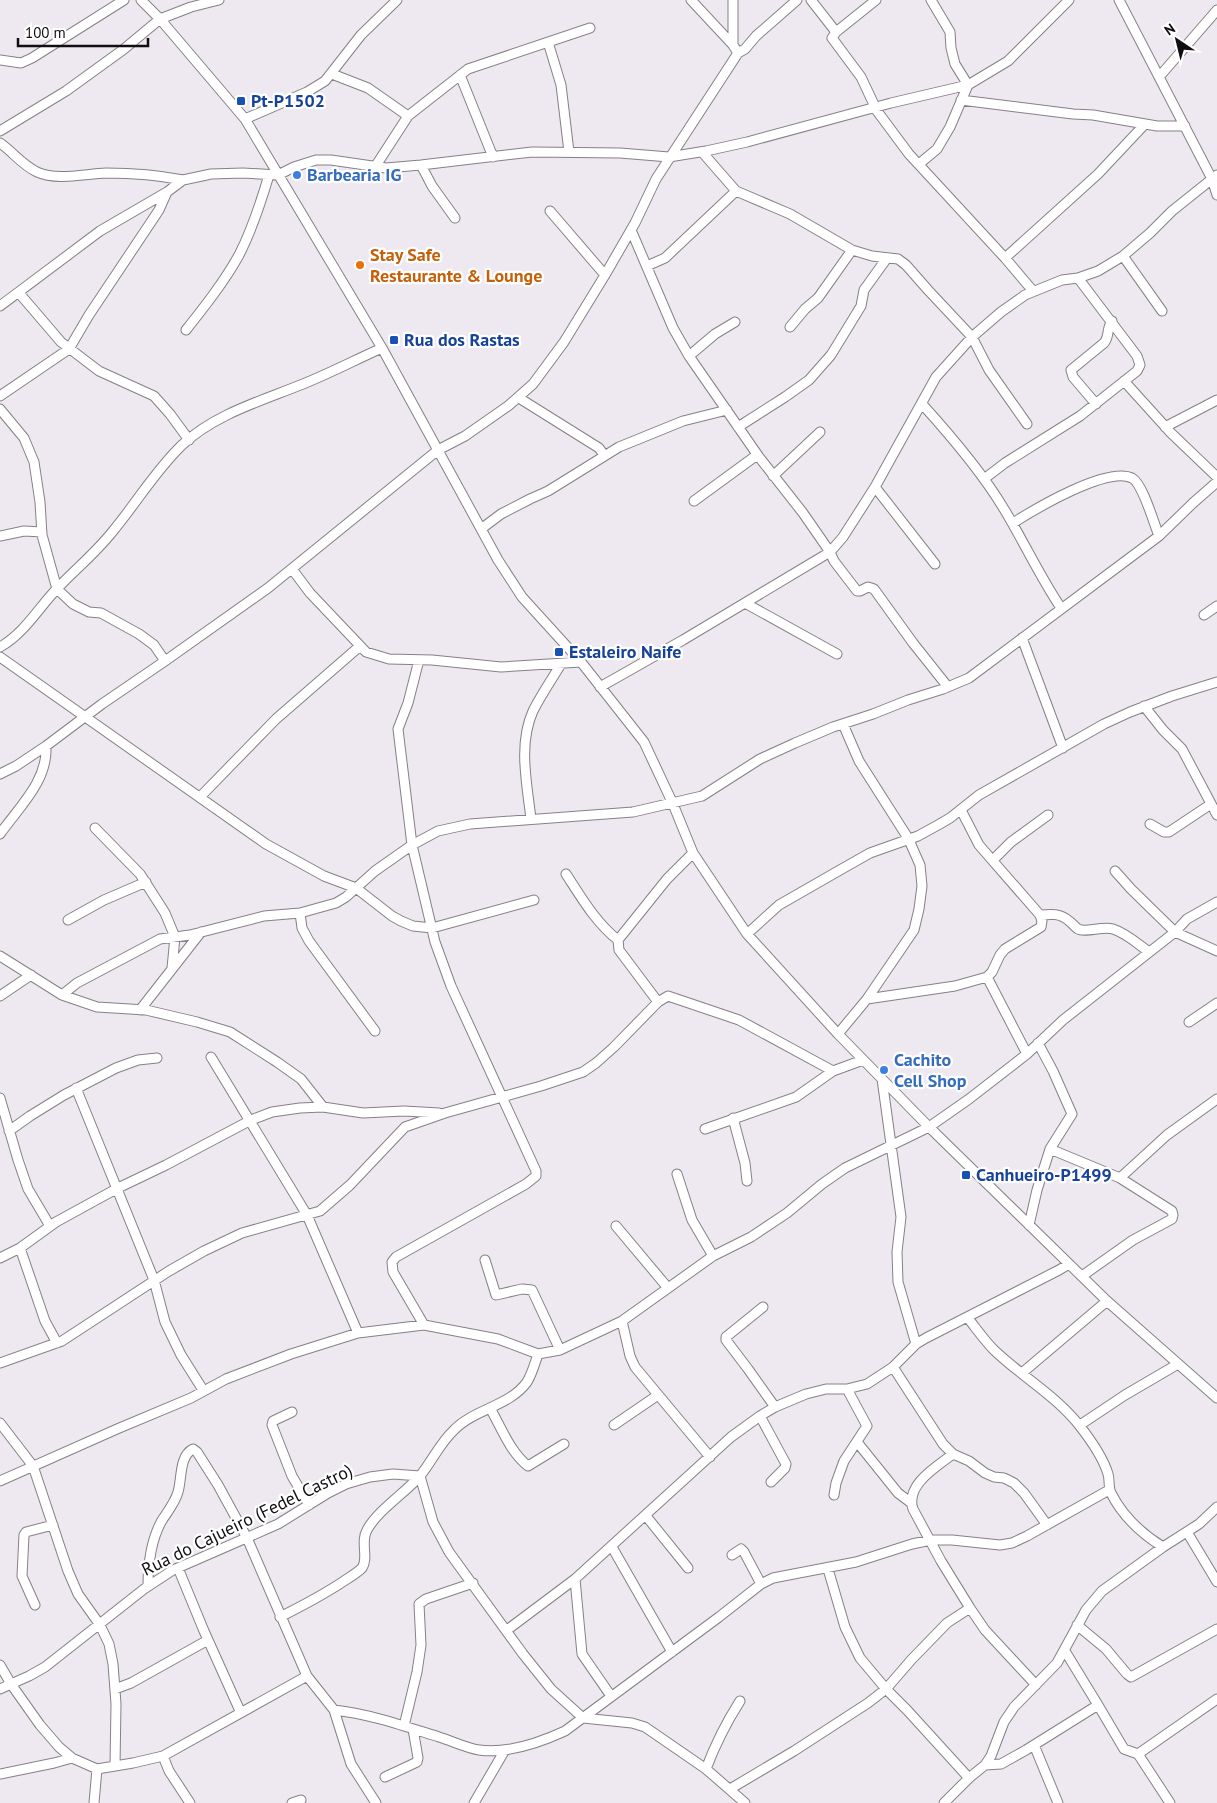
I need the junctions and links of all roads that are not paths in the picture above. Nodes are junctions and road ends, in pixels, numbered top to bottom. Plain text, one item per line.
1 (124, 0) edge
2 (140, 0) edge
3 (219, 0) edge
4 (397, 0) edge
5 (692, 0) edge
6 (733, 0) edge
7 (797, 0) edge
8 (811, 0) edge
9 (876, 0) edge
10 (931, 0) edge
11 (1068, 0) edge
12 (1119, 0) edge
13 (1217, 10) edge
14 (160, 19) junction
15 (590, 28) dead end
16 (836, 32) junction
17 (548, 42) junction
18 (735, 49) junction
19 (0, 60) edge
20 (332, 74) junction
21 (460, 75) junction
22 (1159, 77) junction
23 (968, 84) junction
24 (961, 100) junction
25 (875, 108) junction
26 (408, 116) junction
27 (245, 119) junction
28 (1145, 124) junction
29 (1185, 126) junction
30 (0, 131) edge
31 (0, 143) edge
32 (569, 152) junction
33 (702, 152) junction
34 (493, 157) junction
35 (669, 157) junction
36 (919, 164) junction
37 (421, 165) junction
38 (375, 167) junction
39 (274, 175) junction
40 (1215, 177) edge
41 (183, 180) junction
42 (736, 191) junction
43 (167, 192) junction
44 (1217, 195) edge
45 (550, 211) dead end
46 (455, 218) dead end
47 (631, 230) junction
48 (852, 250) junction
49 (1123, 256) junction
50 (887, 258) junction
51 (1005, 258) junction
52 (647, 266) junction
53 (605, 275) junction
54 (1078, 278) junction
55 (1033, 291) junction
56 (20, 292) junction
57 (0, 306) edge
58 (1162, 311) dead end
59 (1112, 321) junction
60 (735, 322) dead end
61 (790, 327) dead end
62 (186, 330) dead end
63 (972, 337) junction
64 (69, 348) junction
65 (382, 348) junction
66 (689, 356) junction
67 (1124, 381) junction
68 (0, 396) edge
69 (518, 398) junction
70 (1217, 400) edge
71 (922, 404) junction
72 (1096, 404) junction
73 (0, 409) edge
74 (726, 410) junction
75 (1027, 424) dead end
76 (738, 427) junction
77 (1165, 427) junction
78 (820, 432) dead end
79 (189, 440) junction
80 (438, 450) junction
81 (604, 455) junction
82 (757, 455) junction
83 (774, 476) junction
84 (1217, 477) edge
85 (984, 479) junction
86 (1217, 482) edge
87 (875, 487) junction
88 (694, 501) dead end
89 (1013, 523) junction
90 (481, 529) junction
91 (42, 532) junction
92 (0, 536) edge
93 (1159, 536) junction
94 (830, 552) junction
95 (935, 564) dead end
96 (292, 569) junction
97 (57, 589) junction
98 (745, 603) junction
99 (1217, 606) edge
100 (1062, 608) junction
101 (1204, 615) dead end
102 (1022, 638) junction
103 (360, 646) junction
104 (0, 647) edge
105 (837, 654) dead end
106 (0, 658) edge
107 (419, 660) junction
108 (166, 661) junction
109 (581, 662) junction
110 (561, 664) junction
111 (1217, 682) edge
112 (600, 687) junction
113 (948, 687) junction
114 (1144, 706) junction
115 (85, 716) junction
116 (844, 724) junction
117 (46, 746) junction
118 (1063, 748) junction
119 (0, 774) edge
120 (200, 797) junction
121 (673, 804) junction
122 (1211, 804) junction
123 (961, 810) junction
124 (1048, 815) dead end
125 (1217, 815) edge
126 (531, 819) junction
127 (1150, 824) dead end
128 (95, 828) dead end
129 (0, 834) edge
130 (908, 838) junction
131 (412, 845) junction
132 (692, 853) junction
133 (993, 860) junction
134 (1115, 871) dead end
135 (566, 874) dead end
136 (146, 882) junction
137 (356, 888) junction
138 (534, 900) dead end
139 (1217, 902) edge
140 (300, 913) junction
141 (1040, 915) junction
142 (68, 920) dead end
143 (432, 928) junction
144 (201, 932) junction
145 (1175, 932) junction
146 (747, 934) junction
147 (176, 937) junction
148 (618, 940) junction
149 (1149, 952) junction
150 (1217, 952) edge
151 (0, 956) edge
152 (172, 968) junction
153 (31, 975) junction
154 (987, 977) junction
155 (62, 995) junction
156 (0, 996) edge
157 (867, 1000) junction
158 (658, 1002) junction
159 (1217, 1003) edge
160 (140, 1010) junction
161 (1189, 1022) dead end
162 (375, 1031) dead end
163 (838, 1034) junction
164 (1038, 1043) junction
165 (1027, 1054) junction
166 (211, 1057) dead end
167 (157, 1058) dead end
168 (863, 1060) junction
169 (833, 1071) junction
170 (882, 1079) junction
171 (76, 1088) junction
172 (501, 1096) junction
173 (0, 1098) edge
174 (1217, 1099) edge
175 (323, 1107) junction
176 (445, 1113) junction
177 (733, 1118) junction
178 (251, 1120) junction
179 (929, 1127) junction
180 (705, 1129) dead end
181 (9, 1131) junction
182 (892, 1146) junction
183 (1050, 1149) junction
184 (677, 1174) dead end
185 (1120, 1178) junction
186 (746, 1182) dead end
187 (118, 1188) junction
188 (307, 1215) junction
189 (1029, 1225) junction
190 (50, 1226) junction
191 (616, 1226) dead end
192 (20, 1248) junction
193 (713, 1256) junction
194 (0, 1258) edge
195 (484, 1260) dead end
196 (1069, 1264) junction
197 (1082, 1276) junction
198 (154, 1280) junction
199 (668, 1288) junction
200 (1107, 1300) junction
201 (763, 1307) dead end
202 (967, 1317) junction
203 (622, 1322) junction
204 (424, 1325) junction
205 (358, 1333) junction
206 (57, 1343) junction
207 (916, 1344) junction
208 (560, 1350) junction
209 (538, 1354) junction
210 (0, 1363) edge
211 (1178, 1364) junction
212 (893, 1367) junction
213 (1022, 1373) junction
214 (847, 1389) junction
215 (203, 1390) junction
216 (658, 1395) junction
217 (1217, 1398) edge
218 (775, 1407) junction
219 (490, 1408) junction
220 (292, 1412) dead end
221 (760, 1416) junction
222 (0, 1423) edge
223 (614, 1424) dead end
224 (1080, 1425) junction
225 (857, 1442) junction
226 (564, 1444) dead end
227 (953, 1454) junction
228 (710, 1457) junction
229 (33, 1466) junction
230 (420, 1476) junction
231 (0, 1481) edge
232 (771, 1482) dead end
233 (1109, 1490) junction
234 (834, 1495) dead end
235 (910, 1502) junction
236 (309, 1505) junction
237 (1217, 1508) edge
238 (646, 1516) junction
239 (53, 1525) junction
240 (1047, 1525) junction
241 (1187, 1532) junction
242 (247, 1538) junction
243 (931, 1540) junction
244 (612, 1547) junction
245 (1163, 1547) junction
246 (732, 1555) dead end
247 (178, 1568) junction
248 (688, 1568) dead end
249 (828, 1569) junction
250 (575, 1579) junction
251 (1217, 1582) edge
252 (473, 1584) junction
253 (761, 1584) junction
254 (148, 1586) junction
255 (35, 1606) dead end
256 (970, 1608) junction
257 (280, 1617) junction
258 (100, 1625) junction
259 (1077, 1626) junction
260 (1217, 1629) edge
261 (506, 1630) junction
262 (208, 1640) junction
263 (1065, 1651) junction
264 (672, 1652) junction
265 (0, 1665) edge
266 (307, 1676) junction
267 (11, 1684) junction
268 (1036, 1685) junction
269 (0, 1689) edge
270 (115, 1689) junction
271 (886, 1690) junction
272 (611, 1696) junction
273 (1217, 1699) edge
274 (740, 1701) dead end
275 (1098, 1705) junction
276 (334, 1710) junction
277 (240, 1711) junction
278 (583, 1718) junction
279 (409, 1727) junction
280 (1034, 1746) junction
281 (505, 1750) junction
282 (1138, 1754) junction
283 (163, 1756) junction
284 (72, 1758) junction
285 (985, 1765) junction
286 (115, 1766) junction
287 (97, 1769) junction
288 (706, 1769) junction
289 (0, 1774) edge
290 (385, 1777) dead end
291 (969, 1778) junction
292 (730, 1789) junction
293 (94, 1803) edge
294 (190, 1803) edge
295 (376, 1803) edge
296 (474, 1803) edge
297 (745, 1803) edge
298 (944, 1803) edge
299 (1058, 1803) edge
300 (1170, 1803) edge

1 - 19 street
2 - 14 street
3 - 14 street
4 - 20 street
5 - 18 street
6 - 18 street
7 - 18 street
8 - 16 street
9 - 16 street
10 - 23 street
11 - 23 street
12 - 22 street
13 - 22 street
14 - 27 street
14 - 30 street
15 - 17 street
16 - 25 street
17 - 21 street
17 - 32 street
18 - 35 street
20 - 26 street
20 - 27 street
21 - 26 street
21 - 34 street
22 - 29 street
23 - 24 street
23 - 25 street
24 - 28 street
24 - 36 street
25 - 33 street
25 - 36 street
26 - 38 street
27 - 39 street
28 - 29 street
28 - 51 street
29 - 40 street
31 - 41 street
32 - 34 street
32 - 35 street
33 - 35 street
33 - 42 street
34 - 37 street
35 - 47 street
36 - 51 street
37 - 38 street
37 - 46 street
38 - 39 street
39 - 41 street
39 - 62 street
39 - 65 street
40 - 44 street
40 - 49 street
41 - 43 street
42 - 48 street
42 - 52 street
43 - 56 street
43 - 64 street
45 - 53 street
47 - 52 street
47 - 53 street
48 - 50 street
48 - 61 street
49 - 54 street
49 - 58 street
50 - 63 street
50 - 76 street
51 - 55 street
52 - 66 street
53 - 69 street
54 - 55 street
54 - 59 street
55 - 63 street
56 - 57 street
56 - 64 street
59 - 67 street
59 - 72 street
60 - 66 street
63 - 71 street
63 - 75 street
64 - 68 street
64 - 79 street
65 - 79 street
65 - 80 street
66 - 74 street
67 - 72 street
67 - 77 street
69 - 80 street
69 - 81 street
70 - 77 street
71 - 85 street
71 - 87 street
72 - 85 street
73 - 91 street
74 - 76 street
74 - 81 street
76 - 82 street
77 - 84 street
78 - 83 street
79 - 97 street
80 - 90 street
80 - 96 street
81 - 90 street
82 - 83 street
82 - 88 street
83 - 94 street
85 - 89 street
86 - 93 street
87 - 94 street
87 - 95 street
89 - 93 street
89 - 100 street
90 - 109 street
91 - 92 street
91 - 97 street
93 - 100 street
94 - 98 street
94 - 113 street
96 - 103 street
96 - 108 street
97 - 104 street
97 - 108 street
98 - 105 street
98 - 112 street
99 - 101 street
100 - 102 street
102 - 113 street
102 - 118 street
103 - 107 street
103 - 120 street
106 - 115 street
107 - 110 street
107 - 131 street
108 - 115 street
109 - 110 street
109 - 112 street
110 - 126 street
111 - 114 street
112 - 121 street
113 - 116 street
114 - 118 street
114 - 122 street
115 - 117 street
115 - 120 street
116 - 121 street
116 - 130 street
117 - 119 street
117 - 129 street
118 - 123 street
120 - 137 street
121 - 126 street
121 - 132 street
122 - 125 street
122 - 127 street
123 - 130 street
123 - 133 street
124 - 133 street
126 - 131 street
128 - 136 street
130 - 146 street
130 - 157 street
131 - 137 street
131 - 143 street
132 - 146 street
132 - 148 street
133 - 141 street
134 - 145 street
135 - 148 street
136 - 142 street
136 - 147 street
137 - 140 street
137 - 143 street
138 - 143 street
139 - 145 street
140 - 144 street
140 - 162 street
141 - 149 street
141 - 154 street
143 - 172 street
144 - 147 street
144 - 152 street
145 - 149 street
145 - 150 street
146 - 163 street
147 - 152 street
147 - 155 street
148 - 158 street
149 - 164 street
151 - 153 street
152 - 160 street
153 - 155 street
153 - 156 street
154 - 157 street
154 - 165 street
155 - 160 street
157 - 163 street
158 - 169 street
158 - 172 street
159 - 161 street
160 - 175 street
163 - 168 street
164 - 165 street
164 - 183 street
165 - 179 street
166 - 178 street
167 - 171 street
168 - 169 street
168 - 170 street
169 - 177 street
170 - 179 street
170 - 182 street
171 - 181 street
171 - 187 street
172 - 176 street
172 - 204 street
173 - 181 street
174 - 185 street
175 - 176 street
175 - 178 street
176 - 188 street
177 - 180 street
177 - 186 street
178 - 187 street
178 - 188 street
179 - 182 street
179 - 189 street
181 - 190 street
182 - 193 street
182 - 207 street
183 - 185 street
183 - 189 street
184 - 193 street
185 - 197 street
187 - 190 street
187 - 198 street
188 - 198 street
188 - 205 street
189 - 196 street
190 - 192 street
191 - 199 street
192 - 194 street
192 - 206 street
193 - 199 street
195 - 208 street
196 - 197 street
196 - 202 street
197 - 200 street
198 - 206 street
198 - 215 street
199 - 203 street
200 - 211 street
200 - 213 street
201 - 218 street
202 - 207 street
202 - 213 street
203 - 208 street
203 - 216 street
204 - 205 street
204 - 209 street
205 - 215 street
206 - 210 street
207 - 212 street
208 - 209 street
209 - 219 street
211 - 217 street
211 - 224 street
212 - 214 street
212 - 227 street
213 - 224 street
214 - 218 street
214 - 225 street
215 - 229 street
216 - 223 street
216 - 228 street
218 - 221 street
219 - 226 street
219 - 230 street
220 - 236 street
221 - 228 street
221 - 232 street
222 - 229 street
224 - 233 street
225 - 234 street
225 - 235 street
227 - 235 street
227 - 240 street
228 - 238 street
229 - 231 street
229 - 239 street
230 - 236 street, Rua do Cajueiro (Fedel Castro)
230 - 252 street
230 - 257 street
233 - 240 street
233 - 245 street
235 - 243 street
236 - 242 street, Rua do Cajueiro (Fedel Castro)
237 - 241 street
238 - 244 street
238 - 248 street
239 - 255 street
239 - 258 street
240 - 243 street
241 - 245 street
241 - 251 street
242 - 247 street, Rua do Cajueiro (Fedel Castro)
242 - 254 street
242 - 257 street
243 - 249 street
243 - 256 street
244 - 250 street
244 - 264 street
245 - 259 street
246 - 253 street
247 - 254 street, Rua do Cajueiro (Fedel Castro)
247 - 262 street
249 - 253 street
249 - 271 street
250 - 261 street
250 - 272 street
252 - 261 street
252 - 279 street
253 - 264 street
254 - 258 street, Rua do Cajueiro (Fedel Castro)
256 - 268 street
256 - 271 street
257 - 266 street
258 - 267 street, Rua do Cajueiro (Fedel Castro)
258 - 270 street
259 - 260 street
259 - 263 street
261 - 278 street
262 - 270 street
262 - 277 street
263 - 268 street
263 - 275 street
264 - 272 street
265 - 267 street
266 - 276 street
266 - 277 street
267 - 269 street, Rua do Cajueiro (Fedel Castro)
267 - 284 street
268 - 285 street
270 - 286 street
271 - 291 street
271 - 292 street
272 - 278 street
273 - 282 street
274 - 288 street
275 - 280 street
275 - 282 street
276 - 279 street
276 - 295 street
277 - 283 street
278 - 281 street
278 - 288 street
279 - 281 street
279 - 290 street
280 - 285 street
280 - 299 street
281 - 296 street
282 - 300 street
283 - 286 street
283 - 294 street
284 - 287 street
284 - 289 street
285 - 291 street
286 - 287 street
287 - 293 street
288 - 292 street
291 - 298 street
292 - 297 street

